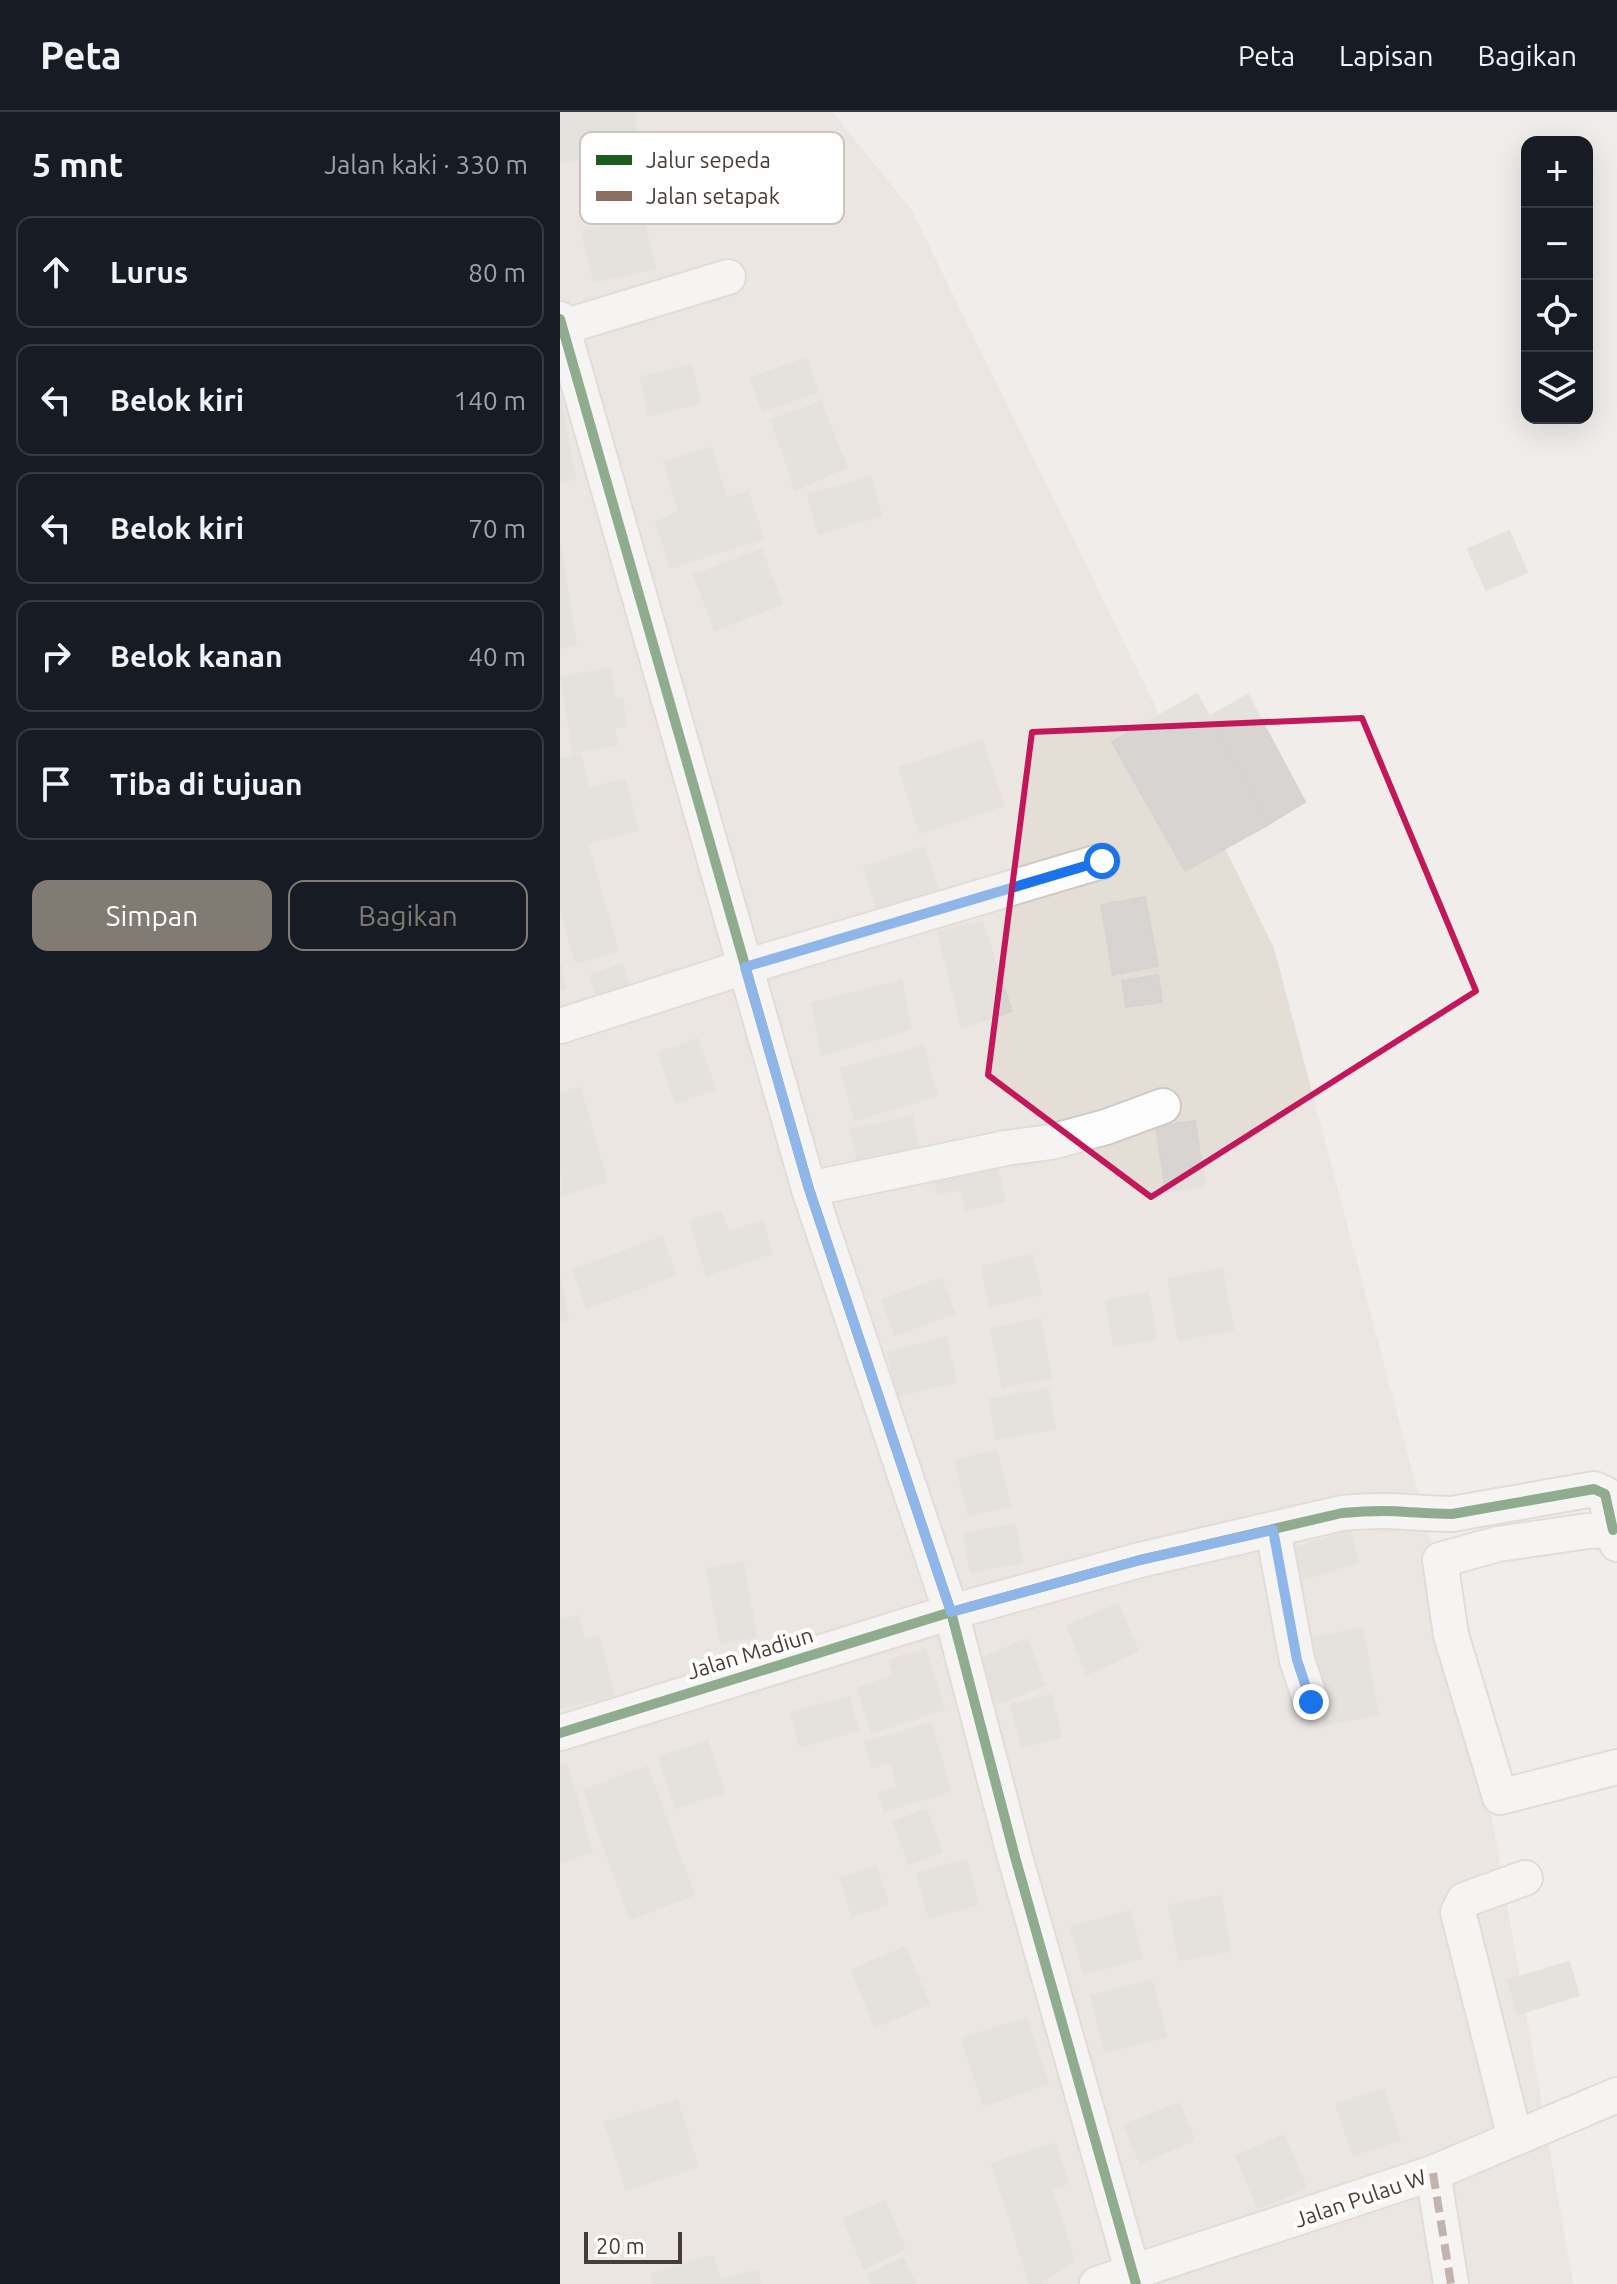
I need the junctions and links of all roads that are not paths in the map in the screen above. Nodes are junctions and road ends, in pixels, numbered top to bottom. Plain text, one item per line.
1 (728, 277) dead end
2 (561, 325) edge
3 (1102, 861) dead end
4 (745, 967) junction
5 (560, 1026) edge
6 (1163, 1106) dead end
7 (809, 1189) junction
8 (1273, 1530) junction
9 (1615, 1537) edge
10 (951, 1612) junction
11 (1311, 1702) dead end
12 (560, 1733) edge
13 (1617, 1767) edge
14 (1525, 1878) dead end
15 (1617, 2095) edge
16 (1515, 2138) junction
17 (1433, 2173) junction
18 (1134, 2278) edge
19 (1097, 2284) edge
20 (1451, 2284) edge

1 - 2 street
2 - 4 street
3 - 4 street
4 - 5 street
4 - 7 street
6 - 7 street
7 - 10 street
8 - 9 street, Jalan Madiun
8 - 10 street, Jalan Madiun
8 - 11 street
9 - 13 street
10 - 12 street, Jalan Madiun
10 - 18 street
14 - 16 street
15 - 16 street, Jalan Pulau W
16 - 17 street, Jalan Pulau W
17 - 18 street, Jalan Pulau W
17 - 20 street
18 - 19 street, Jalan Pulau W

